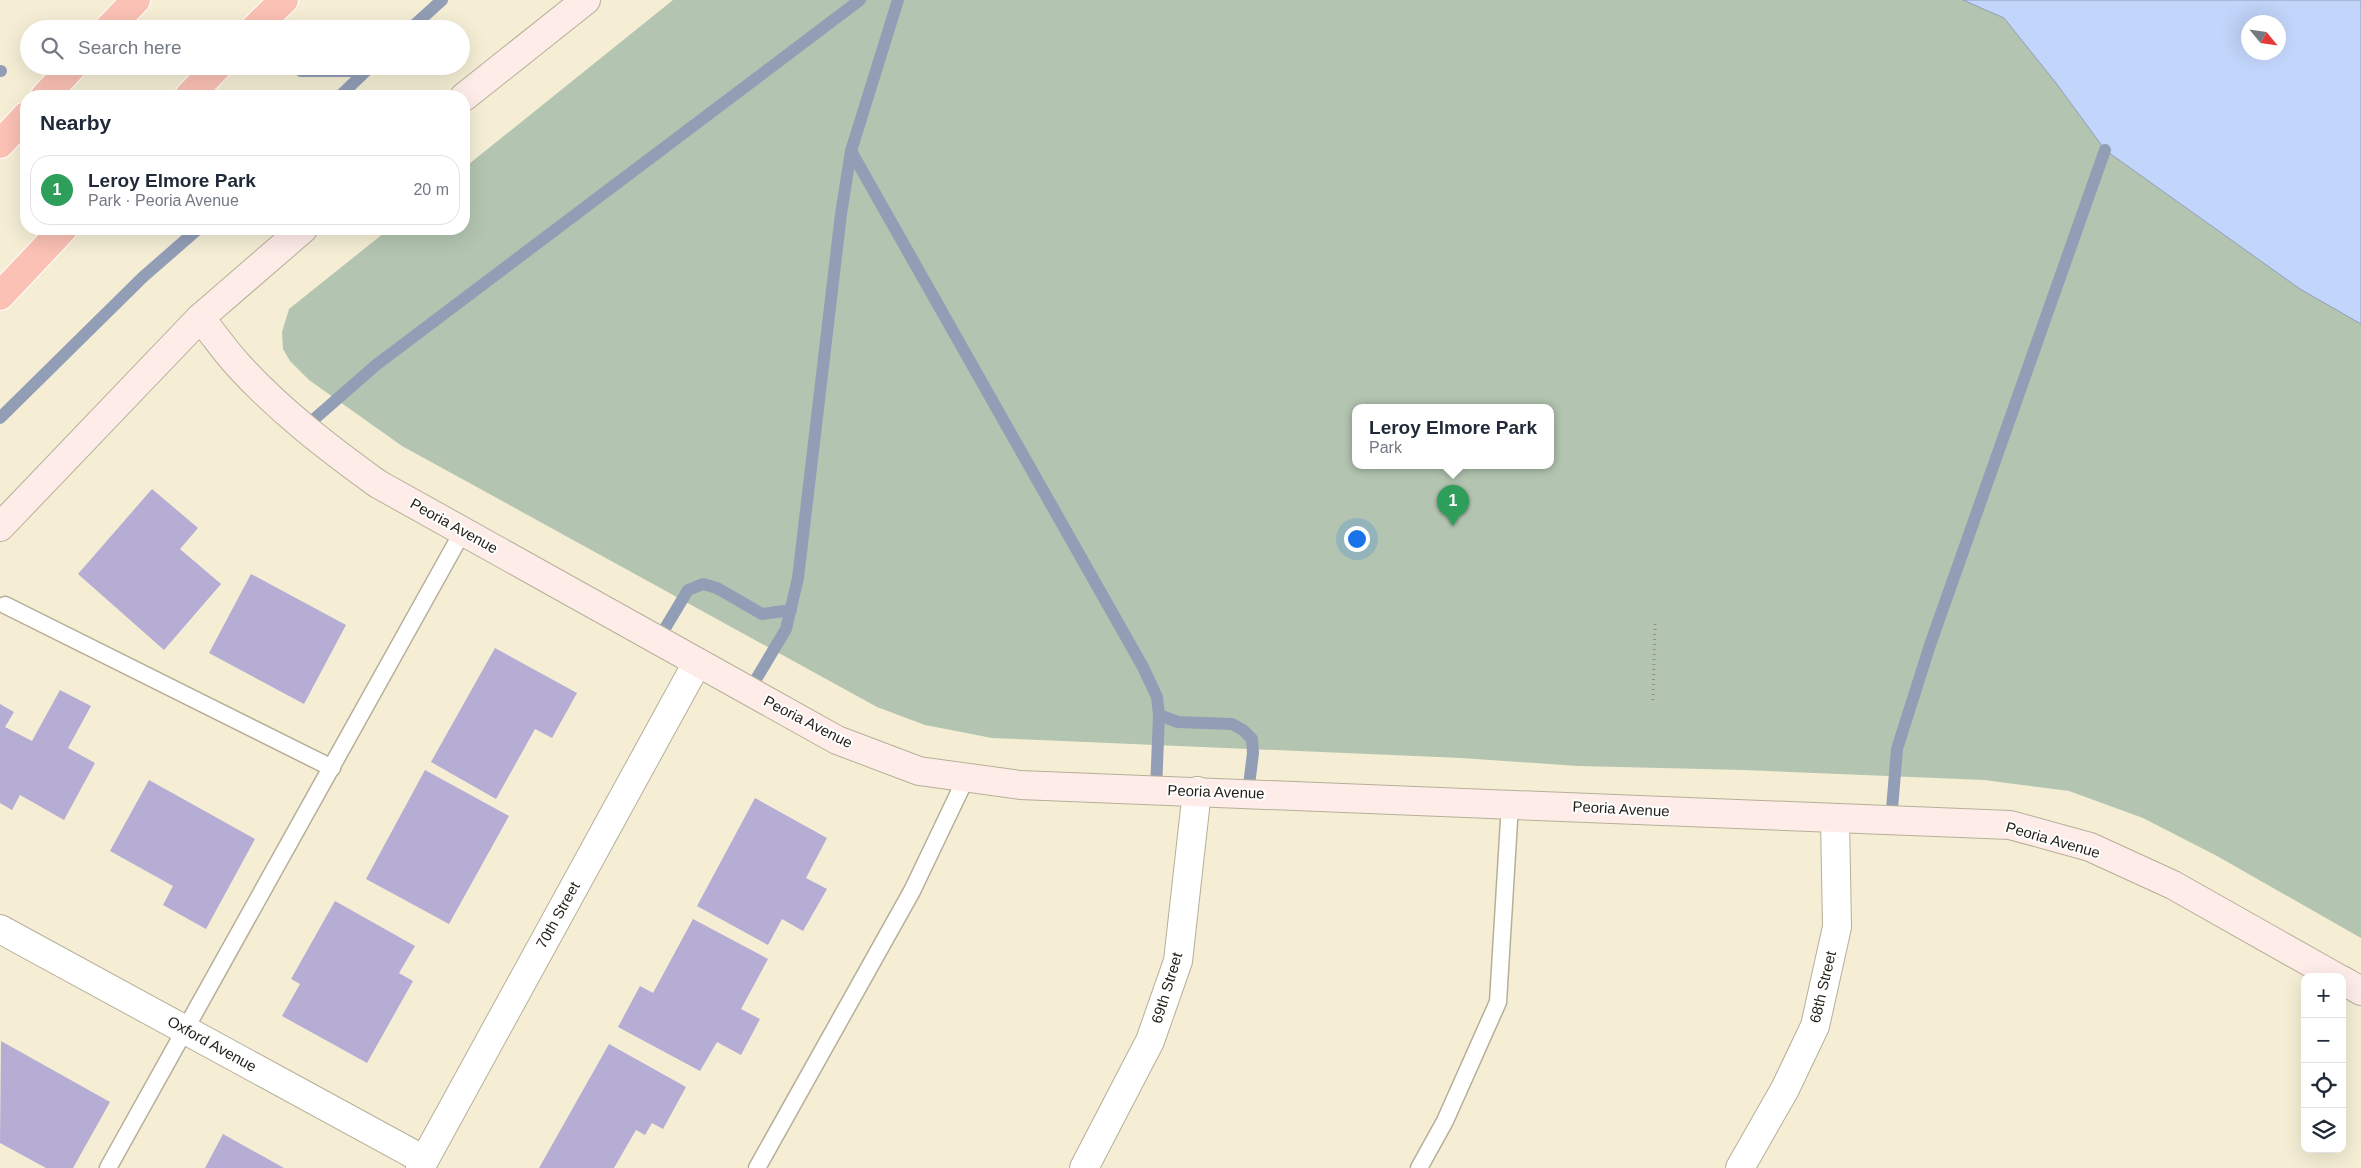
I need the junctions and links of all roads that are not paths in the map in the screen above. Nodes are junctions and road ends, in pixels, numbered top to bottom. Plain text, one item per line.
1 (136, 0) edge
2 (284, 0) edge
3 (586, 0) edge
4 (117, 20) edge
5 (263, 20) edge
6 (65, 75) edge
7 (209, 75) edge
8 (51, 90) edge
9 (195, 90) edge
10 (470, 92) edge
11 (20, 122) edge
12 (0, 144) edge
13 (57, 235) edge
14 (296, 235) edge
15 (0, 296) edge
16 (200, 318) junction
17 (0, 526) edge
18 (463, 531) junction
19 (5, 605) dead end
20 (697, 662) junction
21 (332, 768) junction
22 (966, 778) junction
23 (1197, 791) junction
24 (1510, 804) junction
25 (1835, 819) junction
26 (0, 929) edge
27 (2329, 973) edge
28 (2346, 982) edge
29 (2361, 991) edge
30 (187, 1030) junction
31 (422, 1164) edge
32 (108, 1168) edge
33 (757, 1168) edge
34 (1084, 1168) edge
35 (1419, 1168) edge
36 (1740, 1168) edge

1 - 4 highway
2 - 5 highway
3 - 10 street
6 - 8 highway
7 - 9 highway
11 - 12 highway
13 - 15 highway
14 - 16 street
16 - 17 street
16 - 18 street, Peoria Avenue
18 - 20 street, Peoria Avenue
18 - 21 lane
19 - 21 lane
20 - 22 street, Peoria Avenue
20 - 31 street, 70th Street
21 - 30 lane
22 - 23 street, Peoria Avenue
22 - 33 lane
23 - 24 street, Peoria Avenue
23 - 34 street, 69th Street
24 - 25 street, Peoria Avenue
24 - 35 lane
25 - 27 street, Peoria Avenue
25 - 36 street, 68th Street
26 - 30 street, Oxford Avenue
28 - 29 street
30 - 31 street, Oxford Avenue
30 - 32 lane

